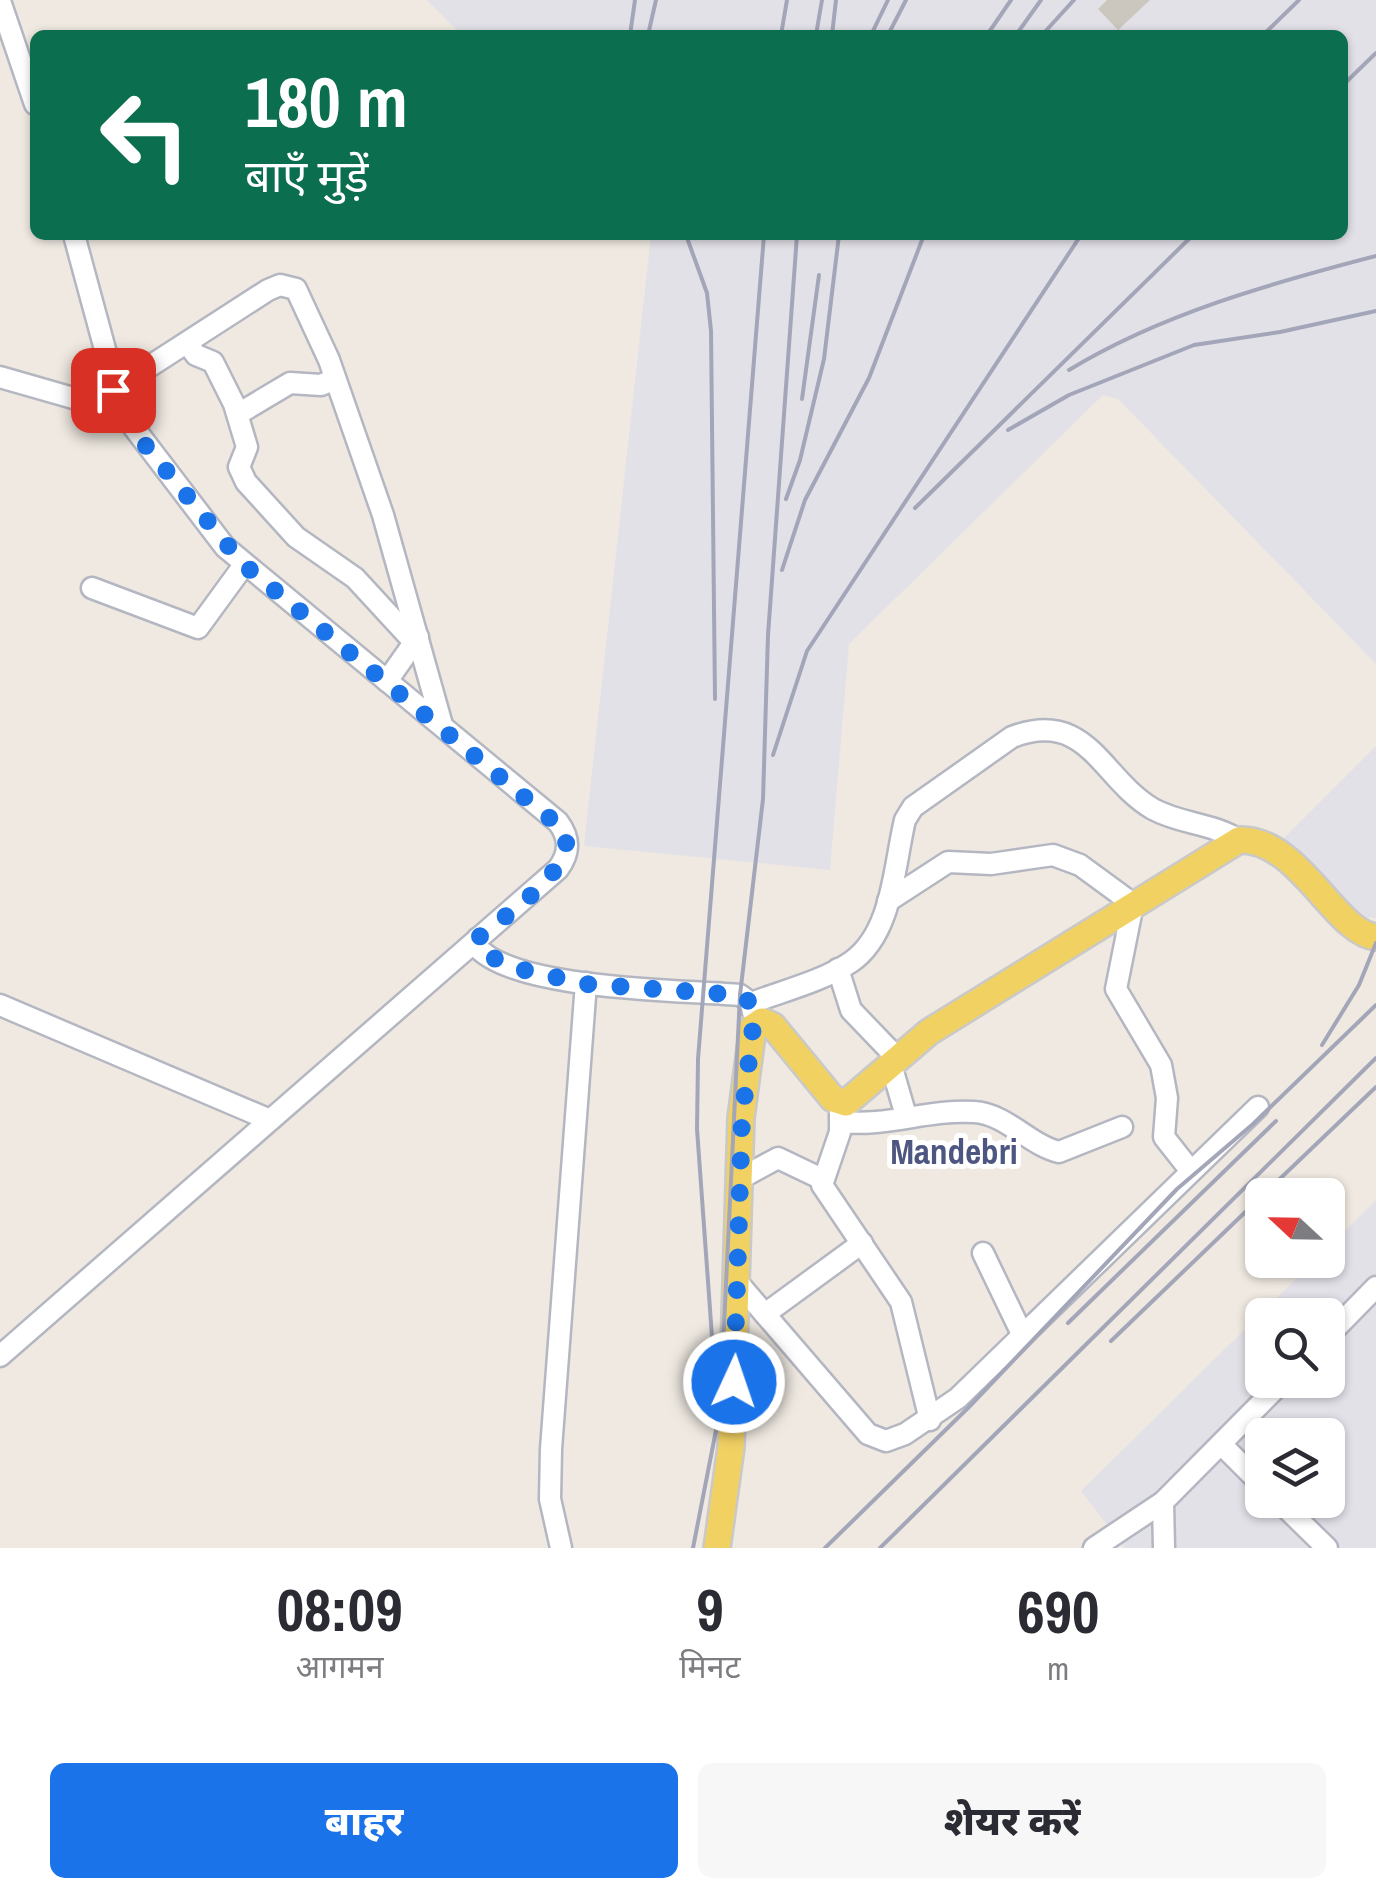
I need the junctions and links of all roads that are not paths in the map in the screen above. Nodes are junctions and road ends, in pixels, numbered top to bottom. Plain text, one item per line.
1 (0, 1) edge
2 (30, 89) edge
3 (75, 240) edge
4 (187, 343) junction
5 (0, 377) edge
6 (336, 379) junction
7 (113, 390) junction
8 (122, 412) junction
9 (238, 414) junction
10 (244, 565) junction
11 (92, 588) dead end
12 (416, 640) junction
13 (388, 681) junction
14 (442, 725) junction
15 (1239, 840) junction
16 (888, 901) junction
17 (1134, 908) junction
18 (1376, 936) edge
19 (478, 938) junction
20 (838, 969) junction
21 (586, 984) junction
22 (0, 1006) edge
23 (752, 1015) junction
24 (896, 1064) junction
25 (1258, 1107) dead end
26 (841, 1113) junction
27 (906, 1116) junction
28 (270, 1120) junction
29 (1122, 1128) dead end
30 (1190, 1170) junction
31 (740, 1179) junction
32 (822, 1179) junction
33 (862, 1243) junction
34 (983, 1253) dead end
35 (739, 1284) junction
36 (1376, 1287) edge
37 (765, 1314) junction
38 (1345, 1319) edge
39 (1022, 1334) junction
40 (0, 1356) edge
41 (1266, 1398) edge
42 (930, 1420) junction
43 (1220, 1444) junction
44 (1245, 1468) edge
45 (1163, 1502) junction
46 (1296, 1518) edge
47 (561, 1548) edge
48 (718, 1548) edge
49 (1094, 1548) edge
50 (1164, 1548) edge
51 (1327, 1548) edge

1 - 2 street
3 - 7 street
4 - 6 street
4 - 7 street
4 - 9 street
5 - 8 street
6 - 9 street
6 - 12 street
7 - 8 street
8 - 10 street
9 - 12 street
10 - 11 street
10 - 13 street
12 - 13 street
12 - 14 street
13 - 14 street
14 - 19 street
15 - 16 street
15 - 17 main road
15 - 18 main road
16 - 17 street
16 - 20 street
17 - 24 main road
17 - 30 street
19 - 21 street
19 - 28 street
20 - 23 street
20 - 24 street
21 - 23 street
21 - 47 street
22 - 28 street
23 - 26 main road
23 - 31 main road
24 - 26 main road
24 - 27 street
25 - 30 street
26 - 27 street
26 - 32 street
27 - 29 street
28 - 40 street
30 - 39 street
31 - 32 street
31 - 35 main road
32 - 33 street
33 - 37 street
33 - 42 street
34 - 39 street
35 - 37 street
35 - 48 main road
36 - 38 street
37 - 42 street
39 - 42 street
41 - 43 street
43 - 44 street
43 - 45 street
45 - 49 street
45 - 50 street
46 - 51 street

